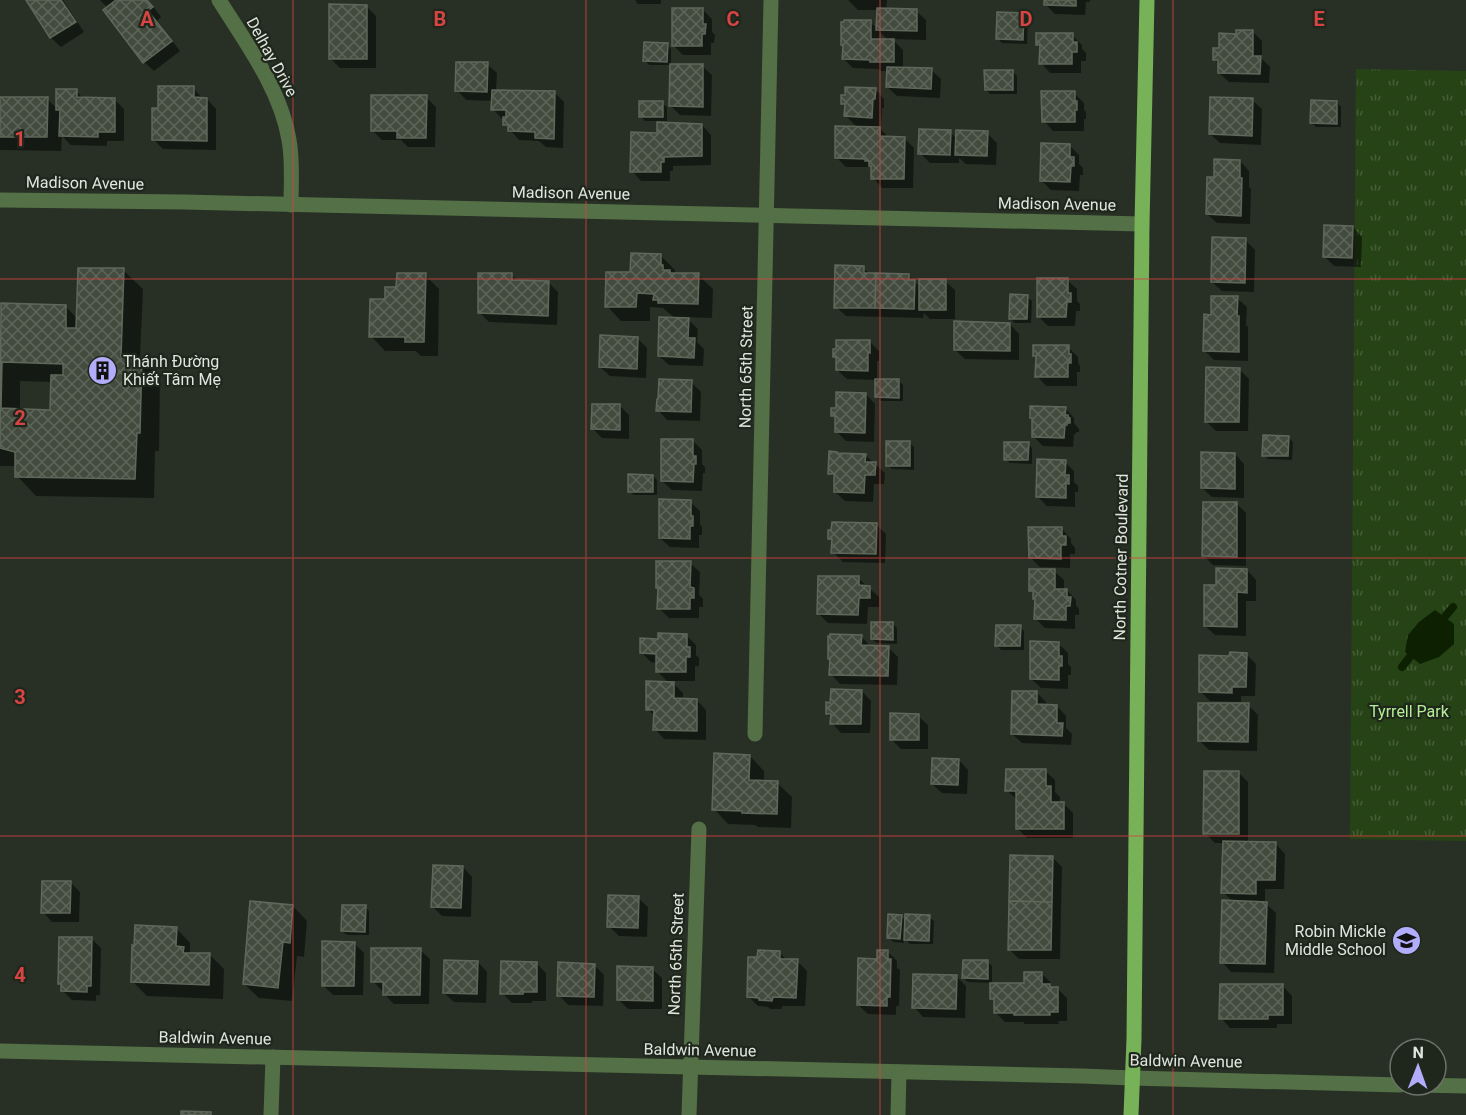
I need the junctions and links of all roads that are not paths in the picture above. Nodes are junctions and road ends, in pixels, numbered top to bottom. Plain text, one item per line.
1 (219, 0) edge
2 (771, 0) edge
3 (1147, 0) edge
4 (0, 200) edge
5 (291, 205) junction
6 (767, 214) junction
7 (1142, 224) junction
8 (755, 734) dead end
9 (699, 829) dead end
10 (0, 1051) edge
11 (273, 1058) junction
12 (690, 1068) junction
13 (899, 1072) junction
14 (1132, 1078) junction
15 (1388, 1085) edge
16 (1448, 1086) edge
17 (1466, 1086) edge
18 (271, 1115) edge
19 (689, 1115) edge
20 (898, 1115) edge
21 (1131, 1115) edge

1 - 5 street, Delhay Drive
2 - 6 street, North 65th Street
3 - 7 main road, North Cotner Boulevard
4 - 5 street, Madison Avenue
5 - 6 street, Madison Avenue
6 - 7 street, Madison Avenue
6 - 8 street, North 65th Street
7 - 14 main road, North Cotner Boulevard
9 - 12 street, North 65th Street
10 - 11 street, Baldwin Avenue
11 - 12 street, Baldwin Avenue
11 - 18 street
12 - 13 street, Baldwin Avenue
12 - 19 street, North 65th Street
13 - 14 street, Baldwin Avenue
13 - 20 street
14 - 15 street, Baldwin Avenue
14 - 21 main road, North Cotner Boulevard
16 - 17 street

